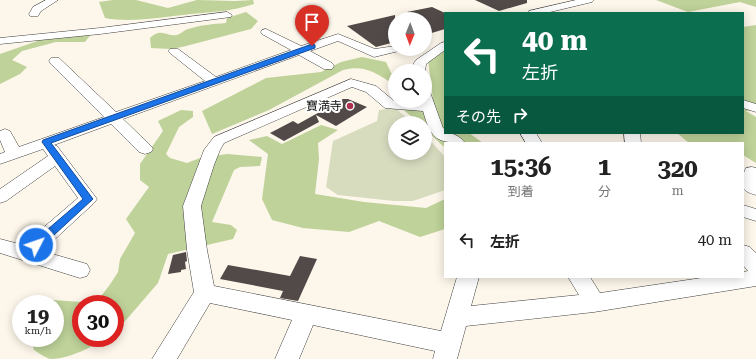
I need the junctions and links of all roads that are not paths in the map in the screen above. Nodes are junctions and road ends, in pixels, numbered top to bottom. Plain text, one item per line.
1 (53, 0) edge
2 (541, 0) edge
3 (589, 0) edge
4 (552, 10) edge
5 (539, 12) edge
6 (34, 14) dead end
7 (227, 15) dead end
8 (266, 32) dead end
9 (20, 40) junction
10 (0, 41) edge
11 (0, 48) edge
12 (435, 48) edge
13 (388, 50) edge
14 (174, 51) dead end
15 (300, 51) junction
16 (55, 61) dead end
17 (420, 64) edge
18 (328, 66) dead end
19 (215, 82) junction
20 (388, 103) edge
21 (744, 104) edge
22 (429, 108) edge
23 (756, 108) edge
24 (112, 119) junction
25 (6, 134) dead end
26 (46, 142) junction
27 (455, 142) edge
28 (145, 149) dead end
29 (7, 156) edge
30 (57, 157) junction
31 (752, 172) dead end
32 (756, 189) edge
33 (0, 197) edge
34 (744, 211) edge
35 (756, 215) edge
36 (0, 246) edge
37 (744, 253) edge
38 (26, 254) junction
39 (756, 266) edge
40 (80, 270) dead end
41 (468, 278) edge
42 (580, 278) edge
43 (756, 278) edge
44 (205, 293) junction
45 (594, 303) junction
46 (306, 313) junction
47 (457, 317) junction
48 (447, 351) edge
49 (164, 359) edge
50 (287, 359) edge

1 - 6 street
2 - 4 street
3 - 4 street
4 - 5 street
7 - 9 street
8 - 15 street
9 - 10 street
9 - 11 street
12 - 17 street
13 - 15 street
14 - 19 street
15 - 18 street
15 - 19 street
16 - 24 street
19 - 24 street
20 - 44 street
21 - 23 street
22 - 27 street
24 - 26 street
24 - 28 street
25 - 29 street
26 - 29 street
26 - 30 street
30 - 33 street
30 - 38 street
31 - 32 street
34 - 35 street
36 - 38 street
37 - 39 street
38 - 40 street
41 - 47 street
42 - 45 street
43 - 45 street
44 - 46 street
44 - 49 street
45 - 47 street
46 - 48 street
46 - 50 street
47 - 48 street

